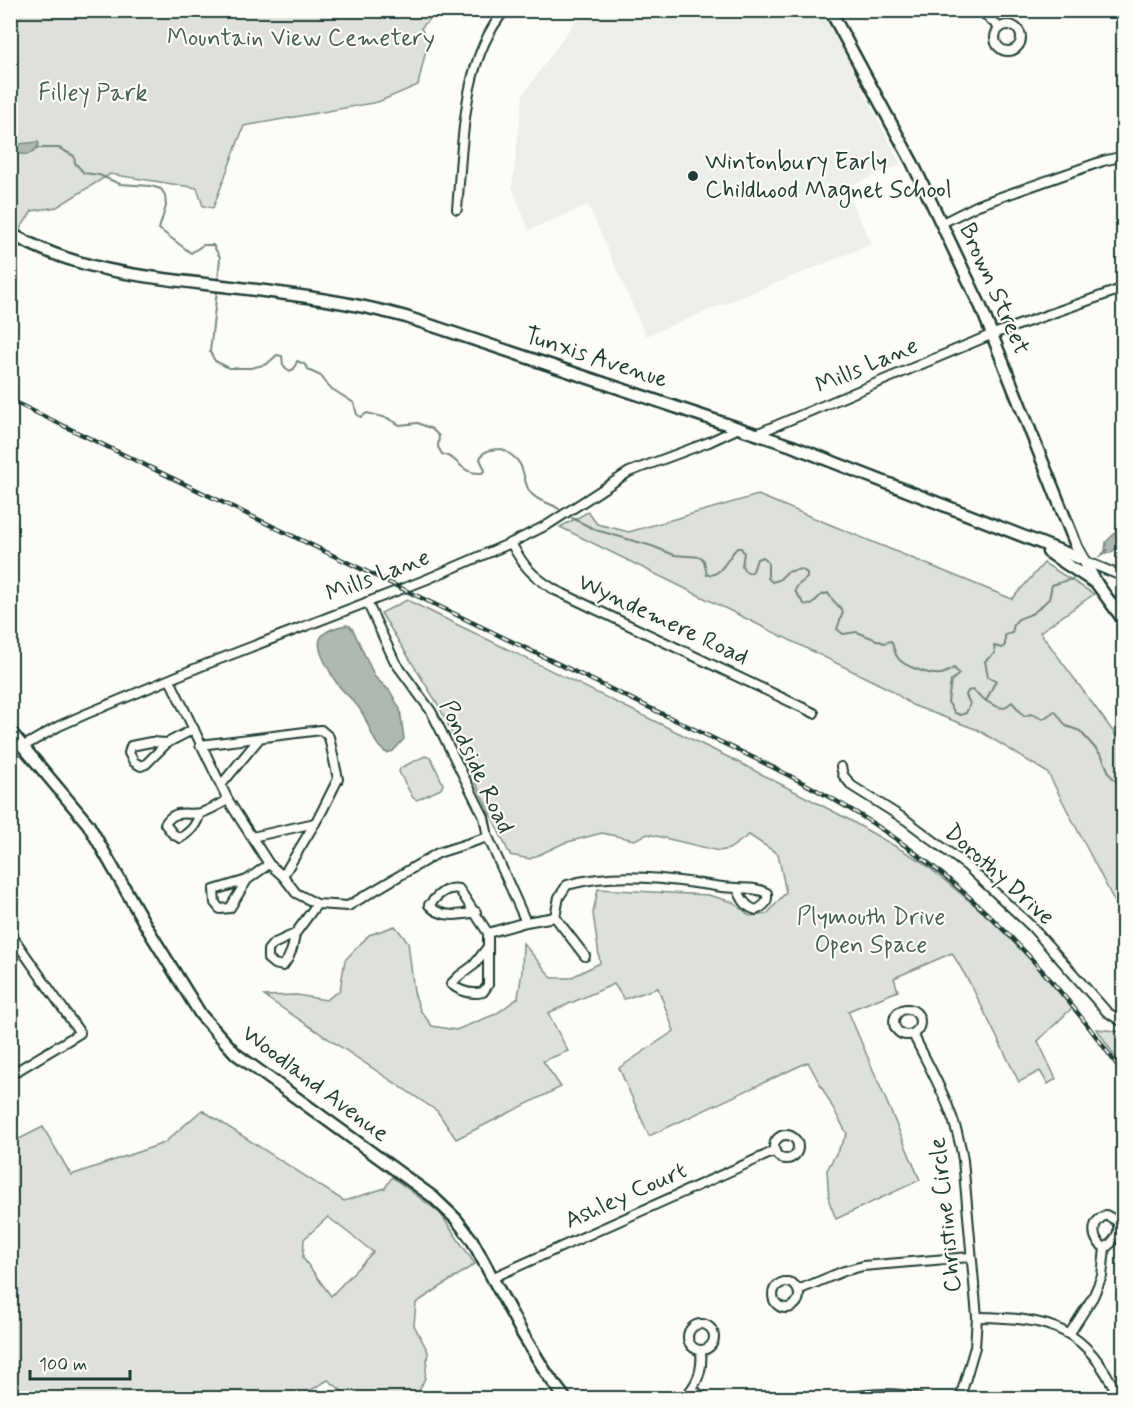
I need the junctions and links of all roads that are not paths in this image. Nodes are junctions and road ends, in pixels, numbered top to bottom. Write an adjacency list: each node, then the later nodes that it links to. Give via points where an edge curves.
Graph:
1 (505, 10): 6 (street, via 489,31 475,65)
2 (830, 10): 7 (street, Brown Street)
3 (980, 10): 4 (street)
4 (1000, 28)
5 (1124, 156): 7 (street, via 978,205)
6 (457, 209)
7 (942, 223): 10 (street, Brown Street)
8 (10, 233): 11 (street, Tunxis Avenue, via 57,257 141,276 365,306)
9 (1124, 288): 10 (street, Mills Lane)
10 (993, 334): 12 (street, Mills Lane); 15 (street, Brown Street)
11 (739, 428): 12 (street, Tunxis Avenue); 14 (street, Mills Lane, via 628,471 549,524)
12 (756, 434): 13 (street, Tunxis Avenue)
13 (1020, 534): 15 (street, Tunxis Avenue); 17 (street)
14 (511, 543): 18 (street, Mills Lane); 21 (street, Wyndemere Road, via 522,565 555,590)
15 (1084, 560): 16 (street); 17 (street)
16 (1124, 577)
17 (1097, 584): 19 (street)
18 (367, 602): 20 (street, Mills Lane); 34 (street, Pondside Road, via 395,662 431,711 484,817)
19 (1124, 621)
20 (170, 680): 22 (street); 27 (street, Mills Lane, via 76,719)
21 (814, 713)
22 (194, 729): 25 (street); 26 (street)
23 (10, 731): 27 (street, Woodland Avenue)
24 (259, 739): 26 (street); 29 (street); 32 (street, via 321,730 329,737 338,779)
25 (167, 743): 25 (street, via 141,766 129,753 131,746 137,744)
26 (201, 745): 29 (street)
27 (24, 746): 54 (street, Woodland Avenue, via 88,824 154,940 218,1036 236,1054 433,1197 472,1239)
28 (841, 767): 48 (street, Dorothy Drive, via 852,786 967,866 1025,920 1107,1012)
29 (220, 785): 30 (street)
30 (228, 800): 31 (street); 33 (street)
31 (201, 813): 31 (street, via 180,813 165,824 180,838 195,826)
32 (315, 824): 33 (street); 36 (street)
33 (252, 837): 35 (street)
34 (488, 837): 39 (street, via 438,853 348,906); 42 (street, Pondside Road)
35 (269, 864): 36 (street); 37 (street)
36 (283, 876): 39 (street, via 296,893)
37 (247, 880): 37 (street, via 214,890 220,909 230,908)
38 (737, 888): 41 (street, via 668,878 578,881 567,885 559,897)
39 (317, 904): 45 (street)
40 (476, 912): 40 (street, via 459,889 453,888 442,892 429,906 446,915); 44 (street)
41 (555, 917): 42 (street); 47 (street)
42 (526, 922): 44 (street)
43 (10, 933): 50 (street, via 80,1033)
44 (488, 933): 46 (street)
45 (295, 934)
46 (487, 948): 46 (street, via 488,985 483,992 475,994 451,984)
47 (585, 956)
48 (1124, 1023)
49 (913, 1034): 53 (street, Christine Circle, via 960,1135)
50 (10, 1075)
51 (775, 1152): 54 (street, Ashley Court)
52 (1105, 1248): 57 (street, via 1102,1276 1094,1297)
53 (970, 1257): 55 (street, via 863,1266); 56 (street, Christine Circle)
54 (494, 1277): 60 (street, Woodland Avenue, via 522,1333)
55 (798, 1290)
56 (977, 1317): 57 (street, via 1016,1318); 65 (street, Christine Circle, via 975,1347)
57 (1070, 1333): 66 (street, via 1100,1364)
58 (701, 1351): 59 (street, via 702,1362)
59 (693, 1390): 61 (street); 62 (street)
60 (565, 1398)
61 (682, 1398)
62 (705, 1398)
63 (847, 1398): 64 (street, via 872,1394)
64 (919, 1398)
65 (960, 1398)
66 (1119, 1398)

